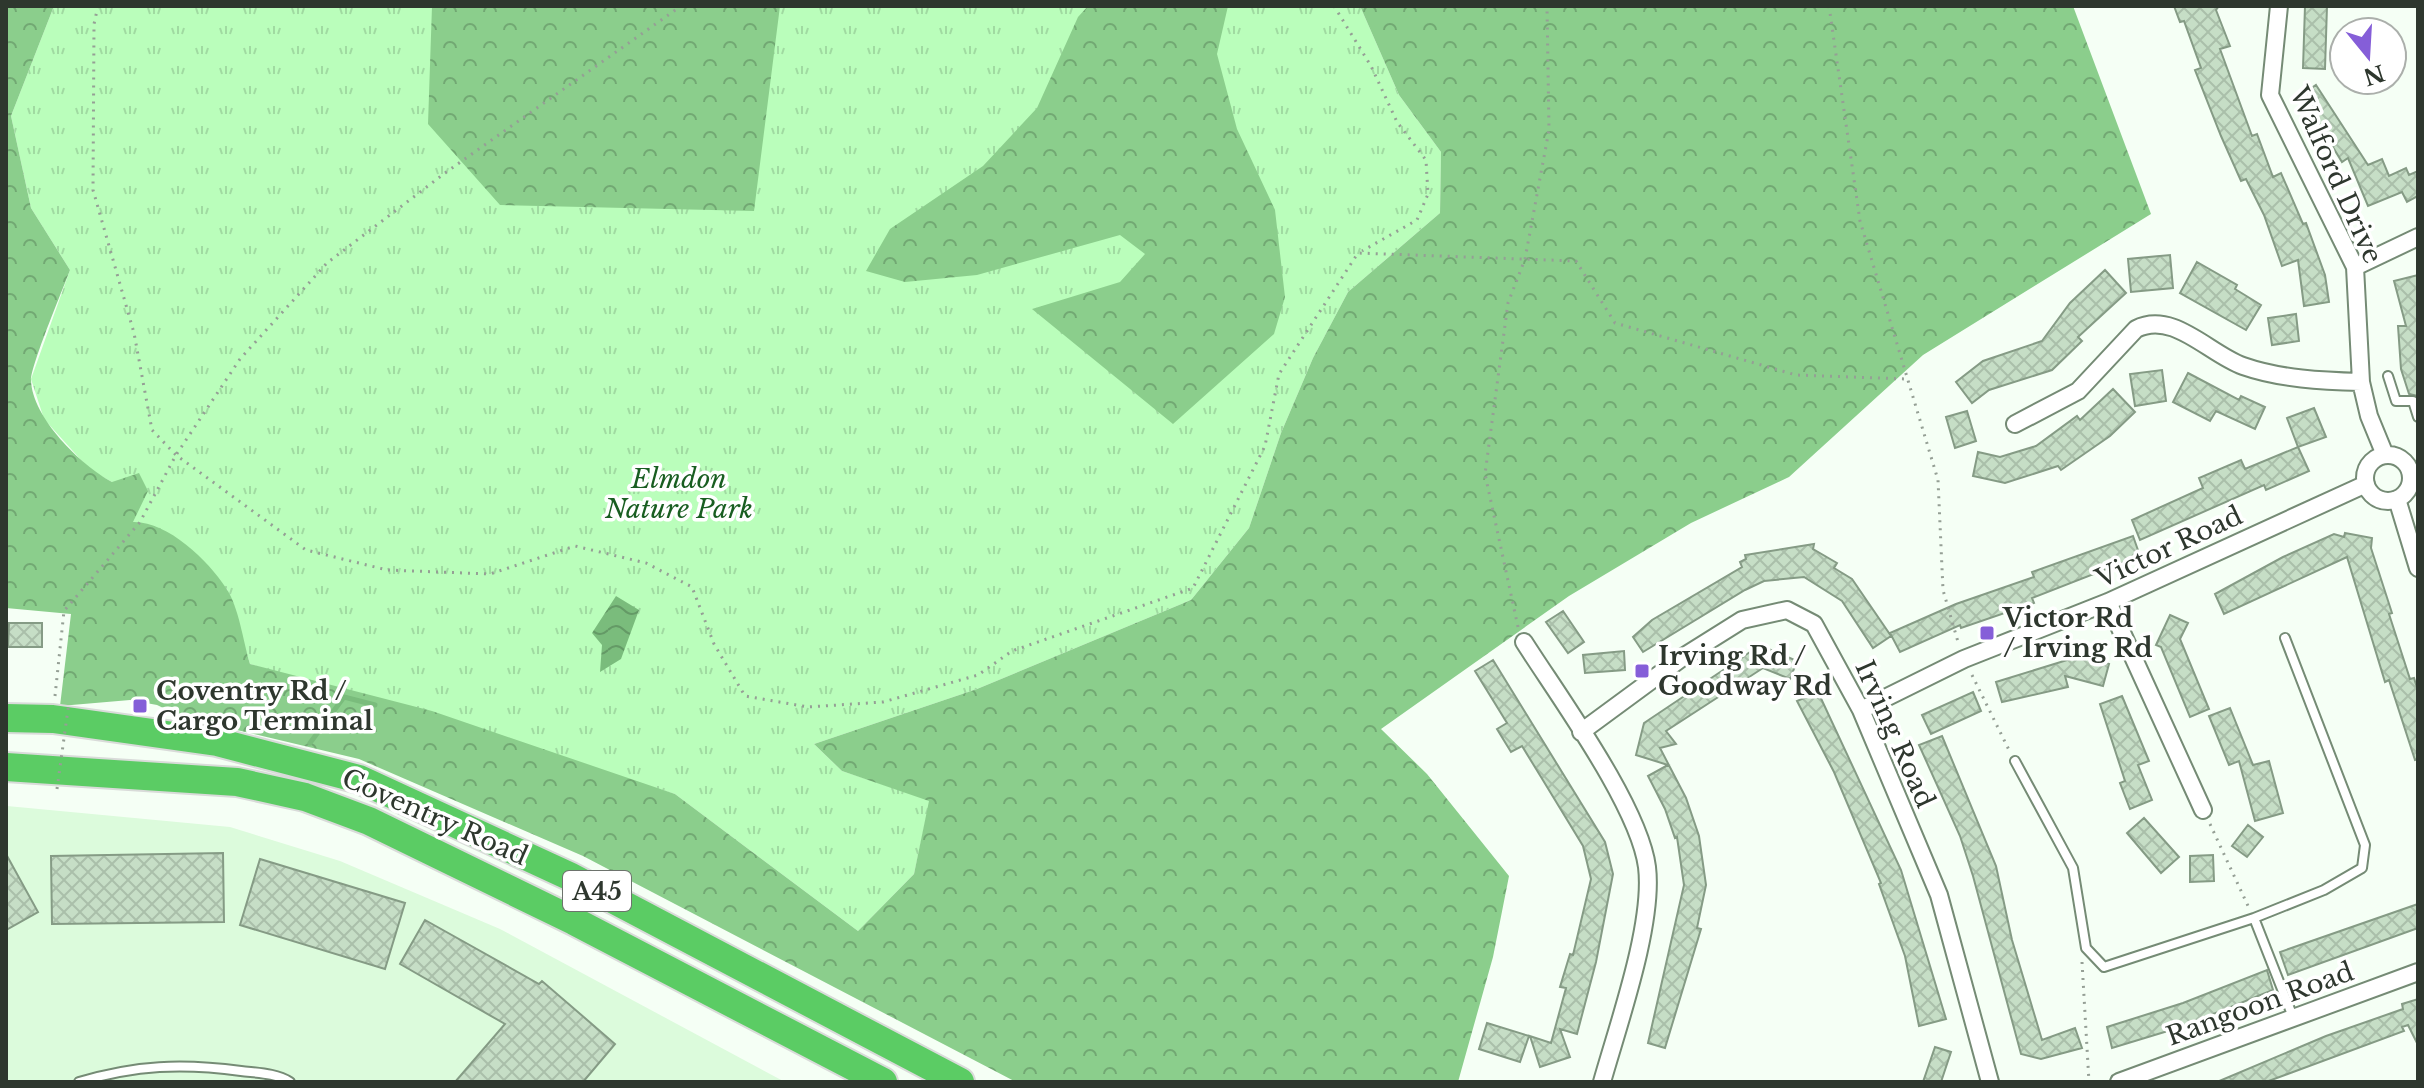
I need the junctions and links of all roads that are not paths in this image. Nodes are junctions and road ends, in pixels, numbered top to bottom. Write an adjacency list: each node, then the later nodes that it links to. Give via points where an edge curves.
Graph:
1 (2279, 6): 3 (street, Walford Drive, via 2270,95)
2 (2418, 237): 3 (street)
3 (2355, 267): 5 (street, Walford Drive)
4 (2388, 376): 6 (lane, via 2396,401 2413,401)
5 (2361, 382): 7 (street, via 2245,367 2170,325 2146,324 2078,391); 8 (street, Walford Drive)
6 (2418, 417)
7 (2015, 424)
8 (2385, 455): 9 (street); 10 (street, via 2371,462)
9 (2414, 468): 11 (street, via 2411,483)
10 (2366, 484): 11 (street, via 2378,499); 13 (street, Victor Road)
11 (2397, 499): 12 (street)
12 (2418, 568)
13 (2108, 602): 16 (street, Victor Road, via 1964,659); 21 (street)
14 (2285, 638): 22 (lane, via 2365,845 2362,868)
15 (1524, 642): 18 (street)
16 (1861, 710): 18 (street, Irving Road, via 1814,624 1787,610 1774,611 1742,620 1695,649); 30 (street, Irving Road, via 1939,895)
17 (6, 718): 28 (highway, Coventry Road / A45, via 61,710 217,742 359,779 569,876)
18 (1581, 732): 29 (street, via 1623,803 1647,866 1640,936)
19 (2015, 761): 22 (lane, via 2073,868 2086,948 2104,967)
20 (10, 763): 27 (highway, Coventry Road / A45, via 130,758 305,797 369,821 574,921)
21 (2203, 810)
22 (2254, 918): 24 (lane)
23 (2418, 972): 24 (street, Rangoon Road)
24 (2293, 1017): 31 (street, Rangoon Road)
25 (79, 1082): 26 (lane, via 139,1067 191,1064)
26 (290, 1082)
27 (883, 1082)
28 (960, 1082)
29 (1602, 1082)
30 (1990, 1082)
31 (2119, 1082)

